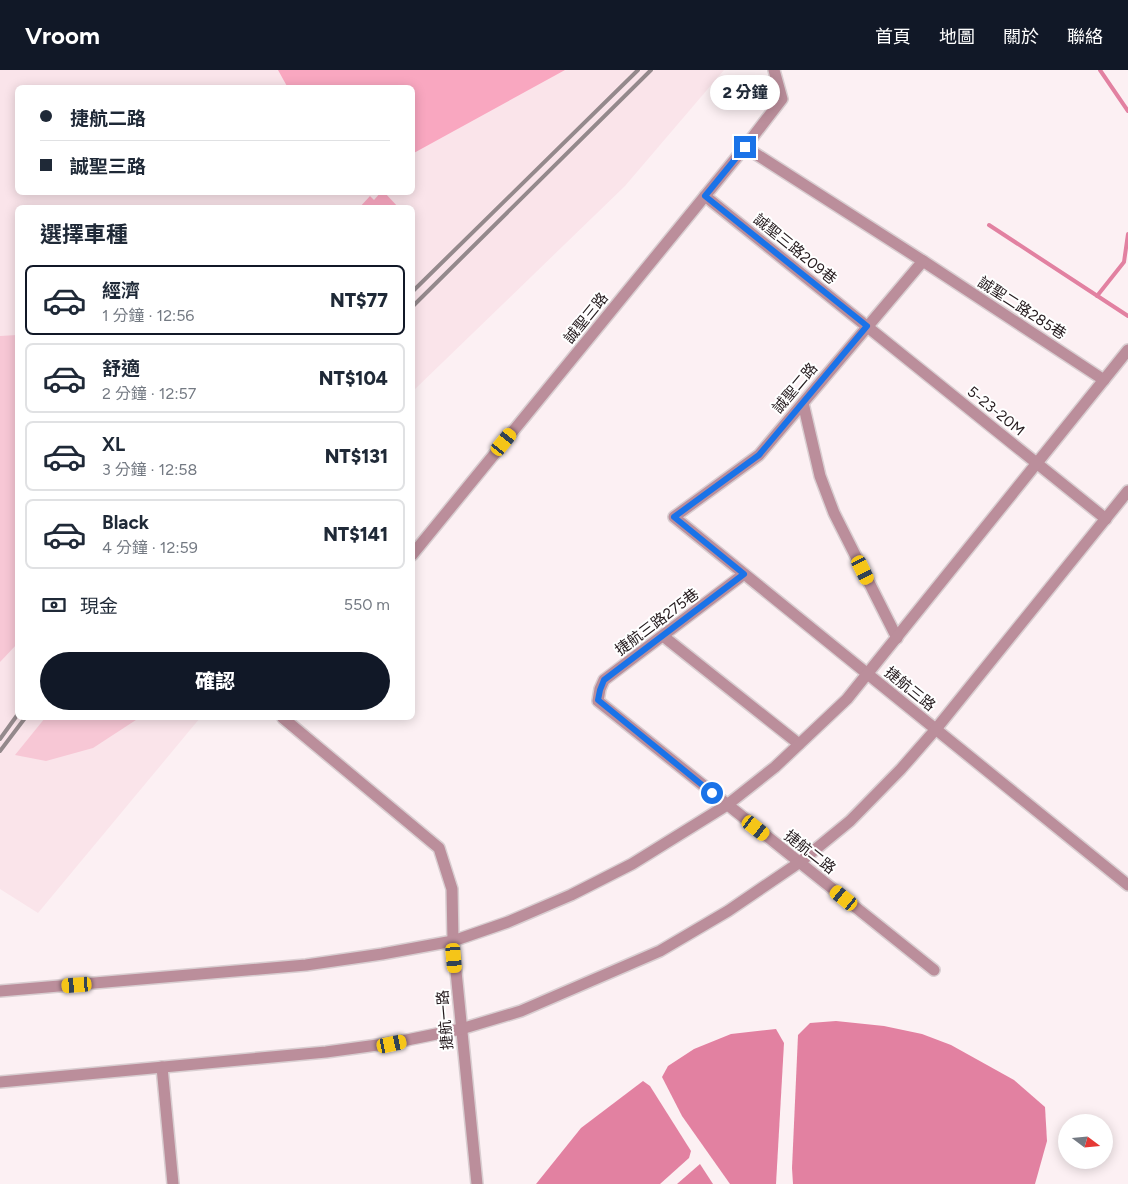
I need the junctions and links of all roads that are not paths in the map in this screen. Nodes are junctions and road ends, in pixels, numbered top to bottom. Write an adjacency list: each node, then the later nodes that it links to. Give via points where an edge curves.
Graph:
1 (774, 70): 2 (street, 誠聖三路, via 782,99)
2 (745, 147): 3 (street, 誠聖三路); 4 (street, 誠聖二路285巷)
3 (705, 196): 5 (street, 誠聖三路209巷); 13 (street, 誠聖三路)
4 (923, 261): 5 (street, 誠聖二路); 7 (street, 誠聖二路285巷)
5 (867, 326): 8 (street, 誠聖二路); 9 (street, 5-23-20M)
6 (1128, 350): 7 (street)
7 (1104, 380): 9 (street)
8 (803, 403): 11 (street, 誠聖二路, via 759,455); 16 (street, via 820,476 834,514)
9 (1038, 464): 12 (street, 5-23-20M); 16 (street)
10 (1128, 491): 12 (street)
11 (674, 517): 14 (street, 捷航三路)
12 (1106, 519): 20 (street)
13 (415, 551)
14 (744, 574): 15 (street, 捷航三路275巷); 17 (street, 捷航三路)
15 (663, 636): 18 (street, 捷航三路275巷, via 604,680); 21 (street)
16 (897, 638): 17 (street)
17 (867, 674): 20 (street, 捷航三路); 21 (street, via 847,699)
18 (598, 700): 22 (street, 捷航二路)
19 (285, 720): 25 (street, 捷航一路, via 439,848 452,889)
20 (936, 729): 23 (street, via 850,821); 24 (street, 捷航三路)
21 (799, 744): 22 (street)
22 (727, 805): 23 (street, 捷航二路); 25 (street, via 632,864 571,895)
23 (800, 862): 26 (street, 捷航二路); 28 (street, via 728,911 660,951 521,1011)
24 (1128, 885)
25 (453, 941): 27 (street, via 306,965); 28 (street, 捷航一路)
26 (934, 970)
27 (0, 991)
28 (460, 1029): 29 (street, via 392,1044); 32 (street, 捷航一路)
29 (162, 1067): 30 (street); 31 (street)
30 (0, 1082)
31 (173, 1184)
32 (477, 1184)

